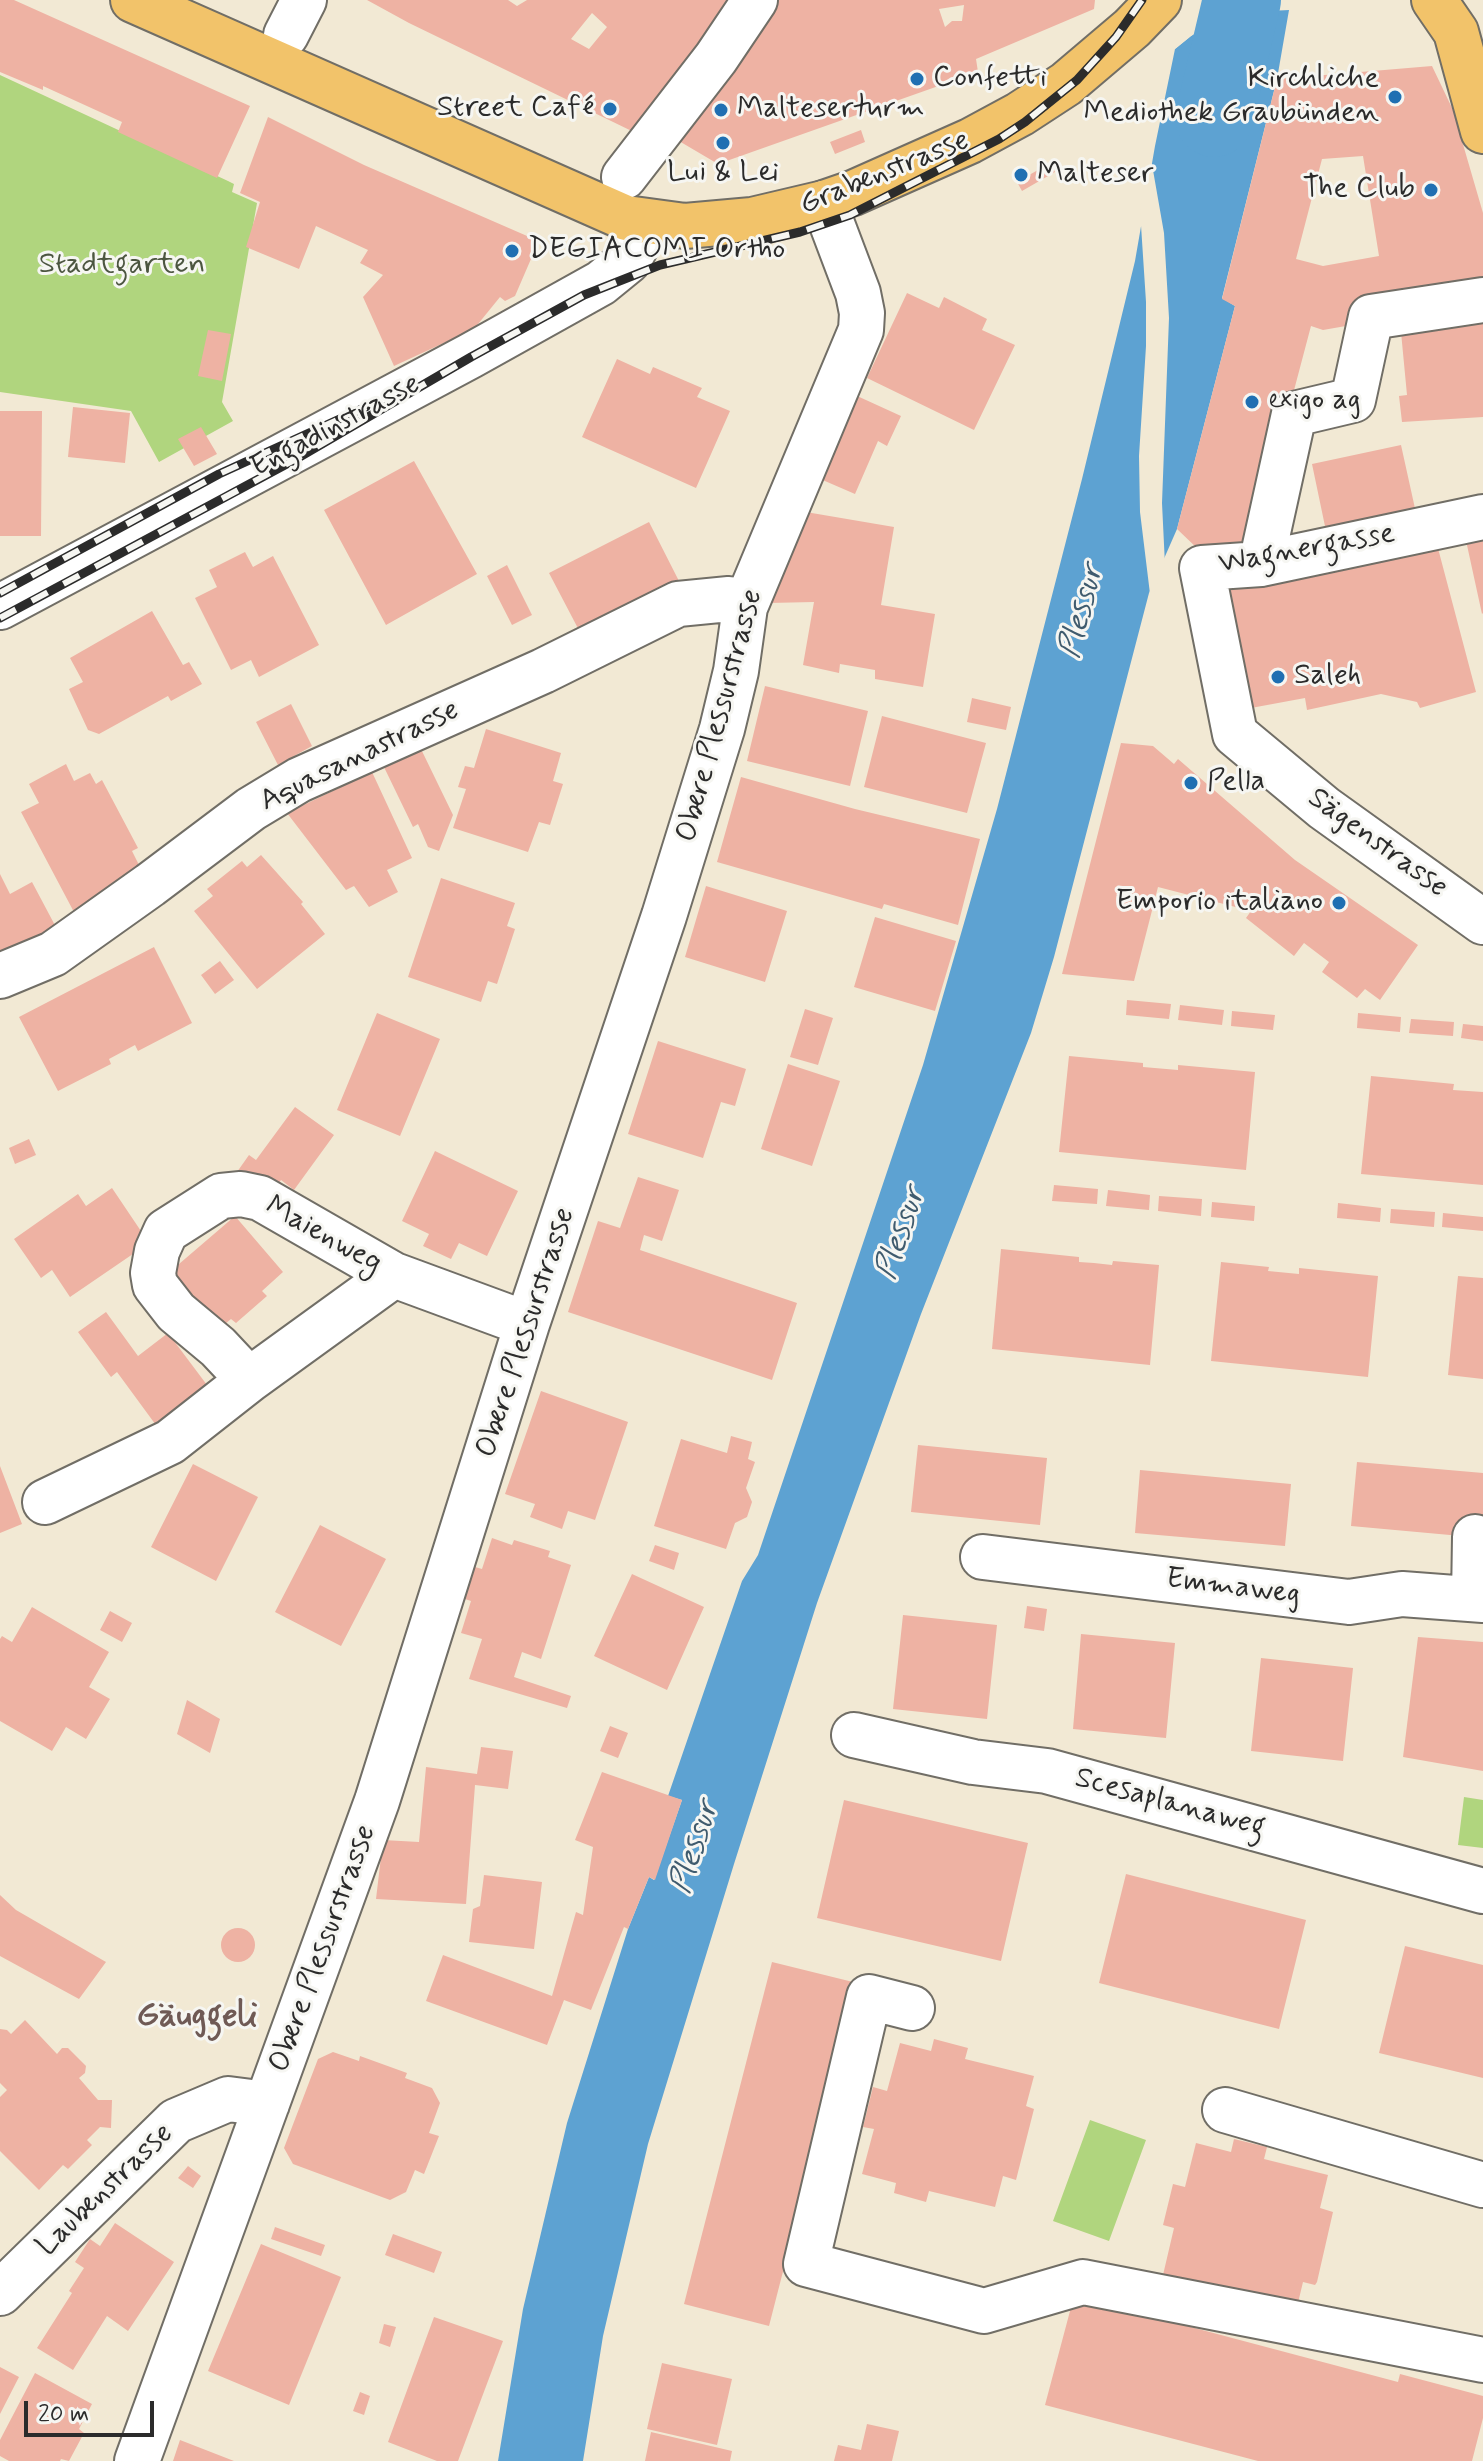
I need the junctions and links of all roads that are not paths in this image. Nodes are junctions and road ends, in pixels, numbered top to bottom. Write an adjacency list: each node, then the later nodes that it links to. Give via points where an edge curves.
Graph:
1 (755, 0): 6 (street)
2 (1159, 0): 7 (main road, Grabenstrasse, via 1095,61 1020,114)
3 (1436, 0): 5 (main road, via 1456,32)
4 (153, 4): 8 (main road, Grabenstrasse, via 626,218)
5 (1483, 131)
6 (624, 177)
7 (824, 203): 8 (main road, Grabenstrasse, via 716,225); 13 (street, Obere Plessurstrasse, via 858,293 861,330)
8 (649, 223): 12 (street, Engadinstrasse, via 628,261 601,283)
9 (1483, 300): 11 (street, via 1371,317 1353,400 1294,414)
10 (1483, 517): 11 (street, Wagnergasse)
11 (1261, 564): 14 (street, Wagnergasse, via 1202,568)
12 (0, 607)
13 (745, 607): 16 (street, Aquasanastrasse, via 729,599 678,604 299,780 251,809 53,954); 18 (street, Obere Plessurstrasse, via 722,729)
14 (1235, 734): 15 (street, Sägenstrasse, via 1324,808)
15 (1483, 922)
16 (0, 976)
17 (394, 1275): 18 (street, Maienweg); 19 (street, Maienweg); 19 (street, Maienweg, via 260,1198 241,1194 221,1196 166,1231 157,1251 155,1285 176,1312)
18 (527, 1324): 27 (street, Obere Plessurstrasse, via 377,1801)
19 (249, 1380): 20 (street, Maienweg, via 170,1442)
20 (45, 1502)
21 (1475, 1537): 23 (street)
22 (983, 1557): 23 (street, Emmaweg, via 1349,1602 1402,1594)
23 (1478, 1600)
24 (854, 1735): 25 (street, Scesaplanaweg, via 973,1762 1047,1771)
25 (1483, 1891)
26 (912, 2008): 31 (street, via 869,1997 806,2264 984,2311 1083,2282)
27 (267, 2104): 30 (street, Laubenstrasse, via 228,2099 176,2121); 32 (street, Obere Plessurstrasse)
28 (1225, 2110): 29 (street)
29 (1483, 2185)
30 (0, 2293)
31 (1464, 2346)
32 (137, 2461)

